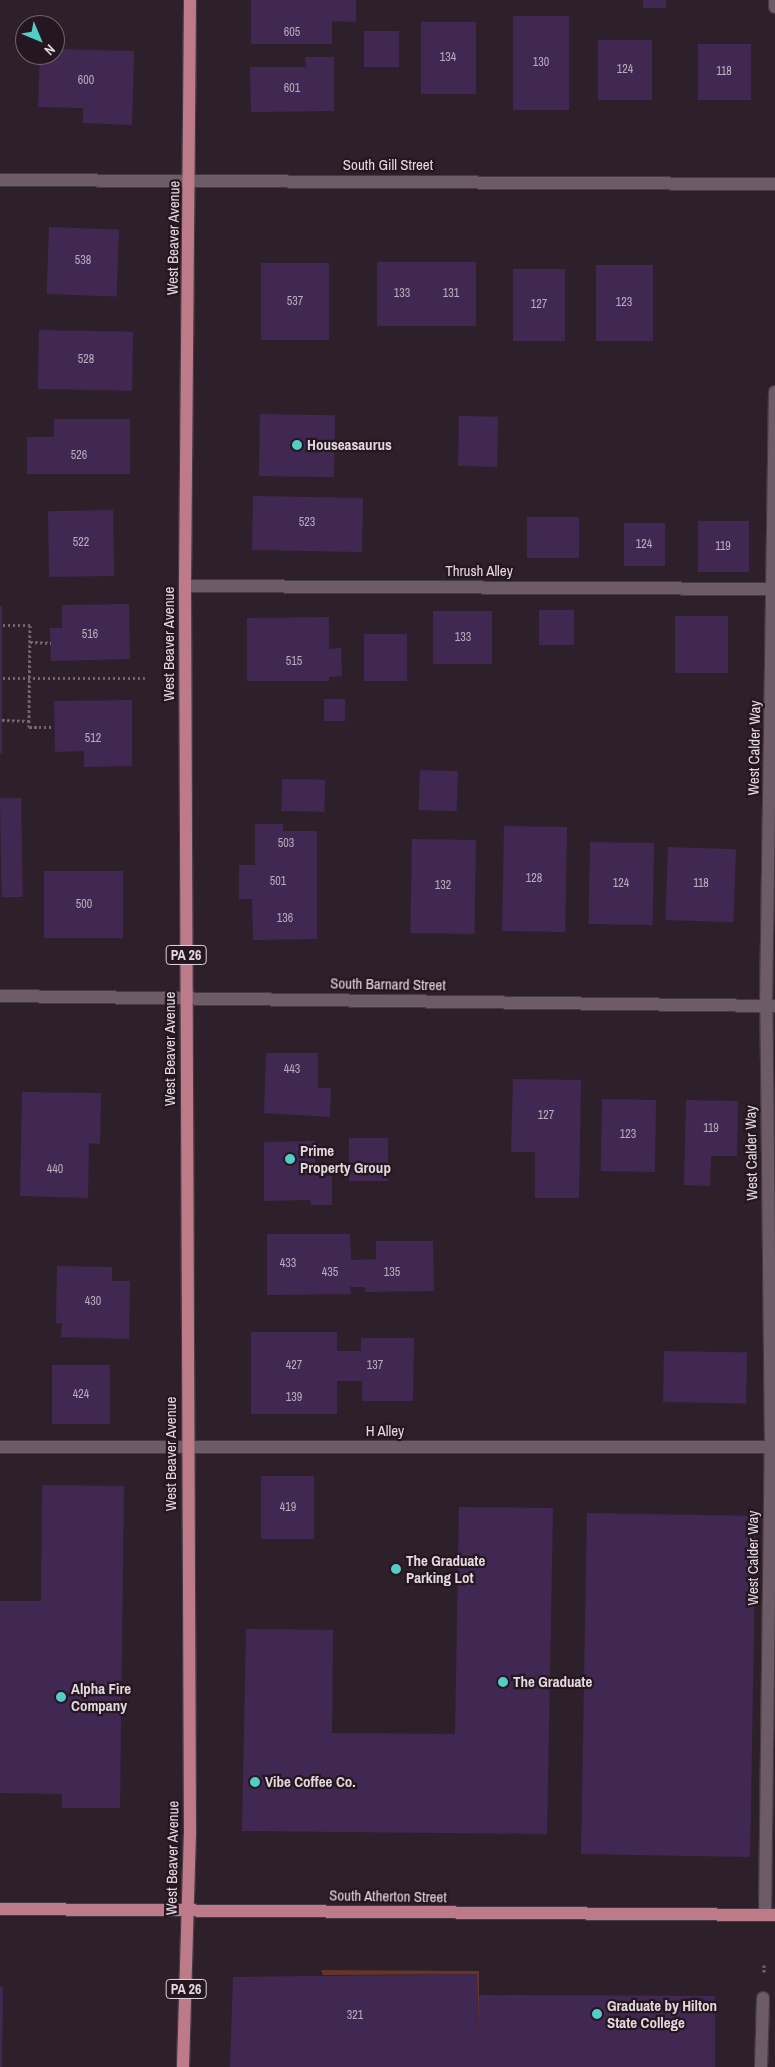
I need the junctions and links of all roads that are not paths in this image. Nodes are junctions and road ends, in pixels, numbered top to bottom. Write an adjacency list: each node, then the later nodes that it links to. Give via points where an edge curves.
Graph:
1 (190, 0): 5 (main road, West Beaver Avenue / PA 26)
2 (775, 0): 3 (street)
3 (775, 7)
4 (0, 180): 5 (street, South Gill Street)
5 (190, 180): 6 (street, South Gill Street); 8 (main road, West Beaver Avenue / PA 26)
6 (775, 184)
7 (775, 392): 9 (street, West Calder Way)
8 (185, 586): 9 (street, Thrush Alley); 13 (main road, West Beaver Avenue / PA 26)
9 (773, 589): 10 (street, West Calder Way)
10 (772, 800): 11 (street, West Calder Way)
11 (772, 873): 14 (street, West Calder Way)
12 (0, 996): 13 (street, South Barnard Street)
13 (186, 998): 14 (street, South Barnard Street); 16 (main road, West Beaver Avenue / PA 26)
14 (770, 1006): 17 (street, West Calder Way)
15 (0, 1447): 16 (street, H Alley)
16 (186, 1447): 17 (street, H Alley); 19 (main road, West Beaver Avenue / PA 26)
17 (771, 1447): 20 (street, West Calder Way)
18 (0, 1909): 19 (main road, South Atherton Street)
19 (188, 1910): 20 (main road, South Atherton Street); 22 (main road, West Beaver Avenue / PA 26)
20 (770, 1914)
21 (763, 1998): 23 (street)
22 (183, 2067)
23 (761, 2067)

